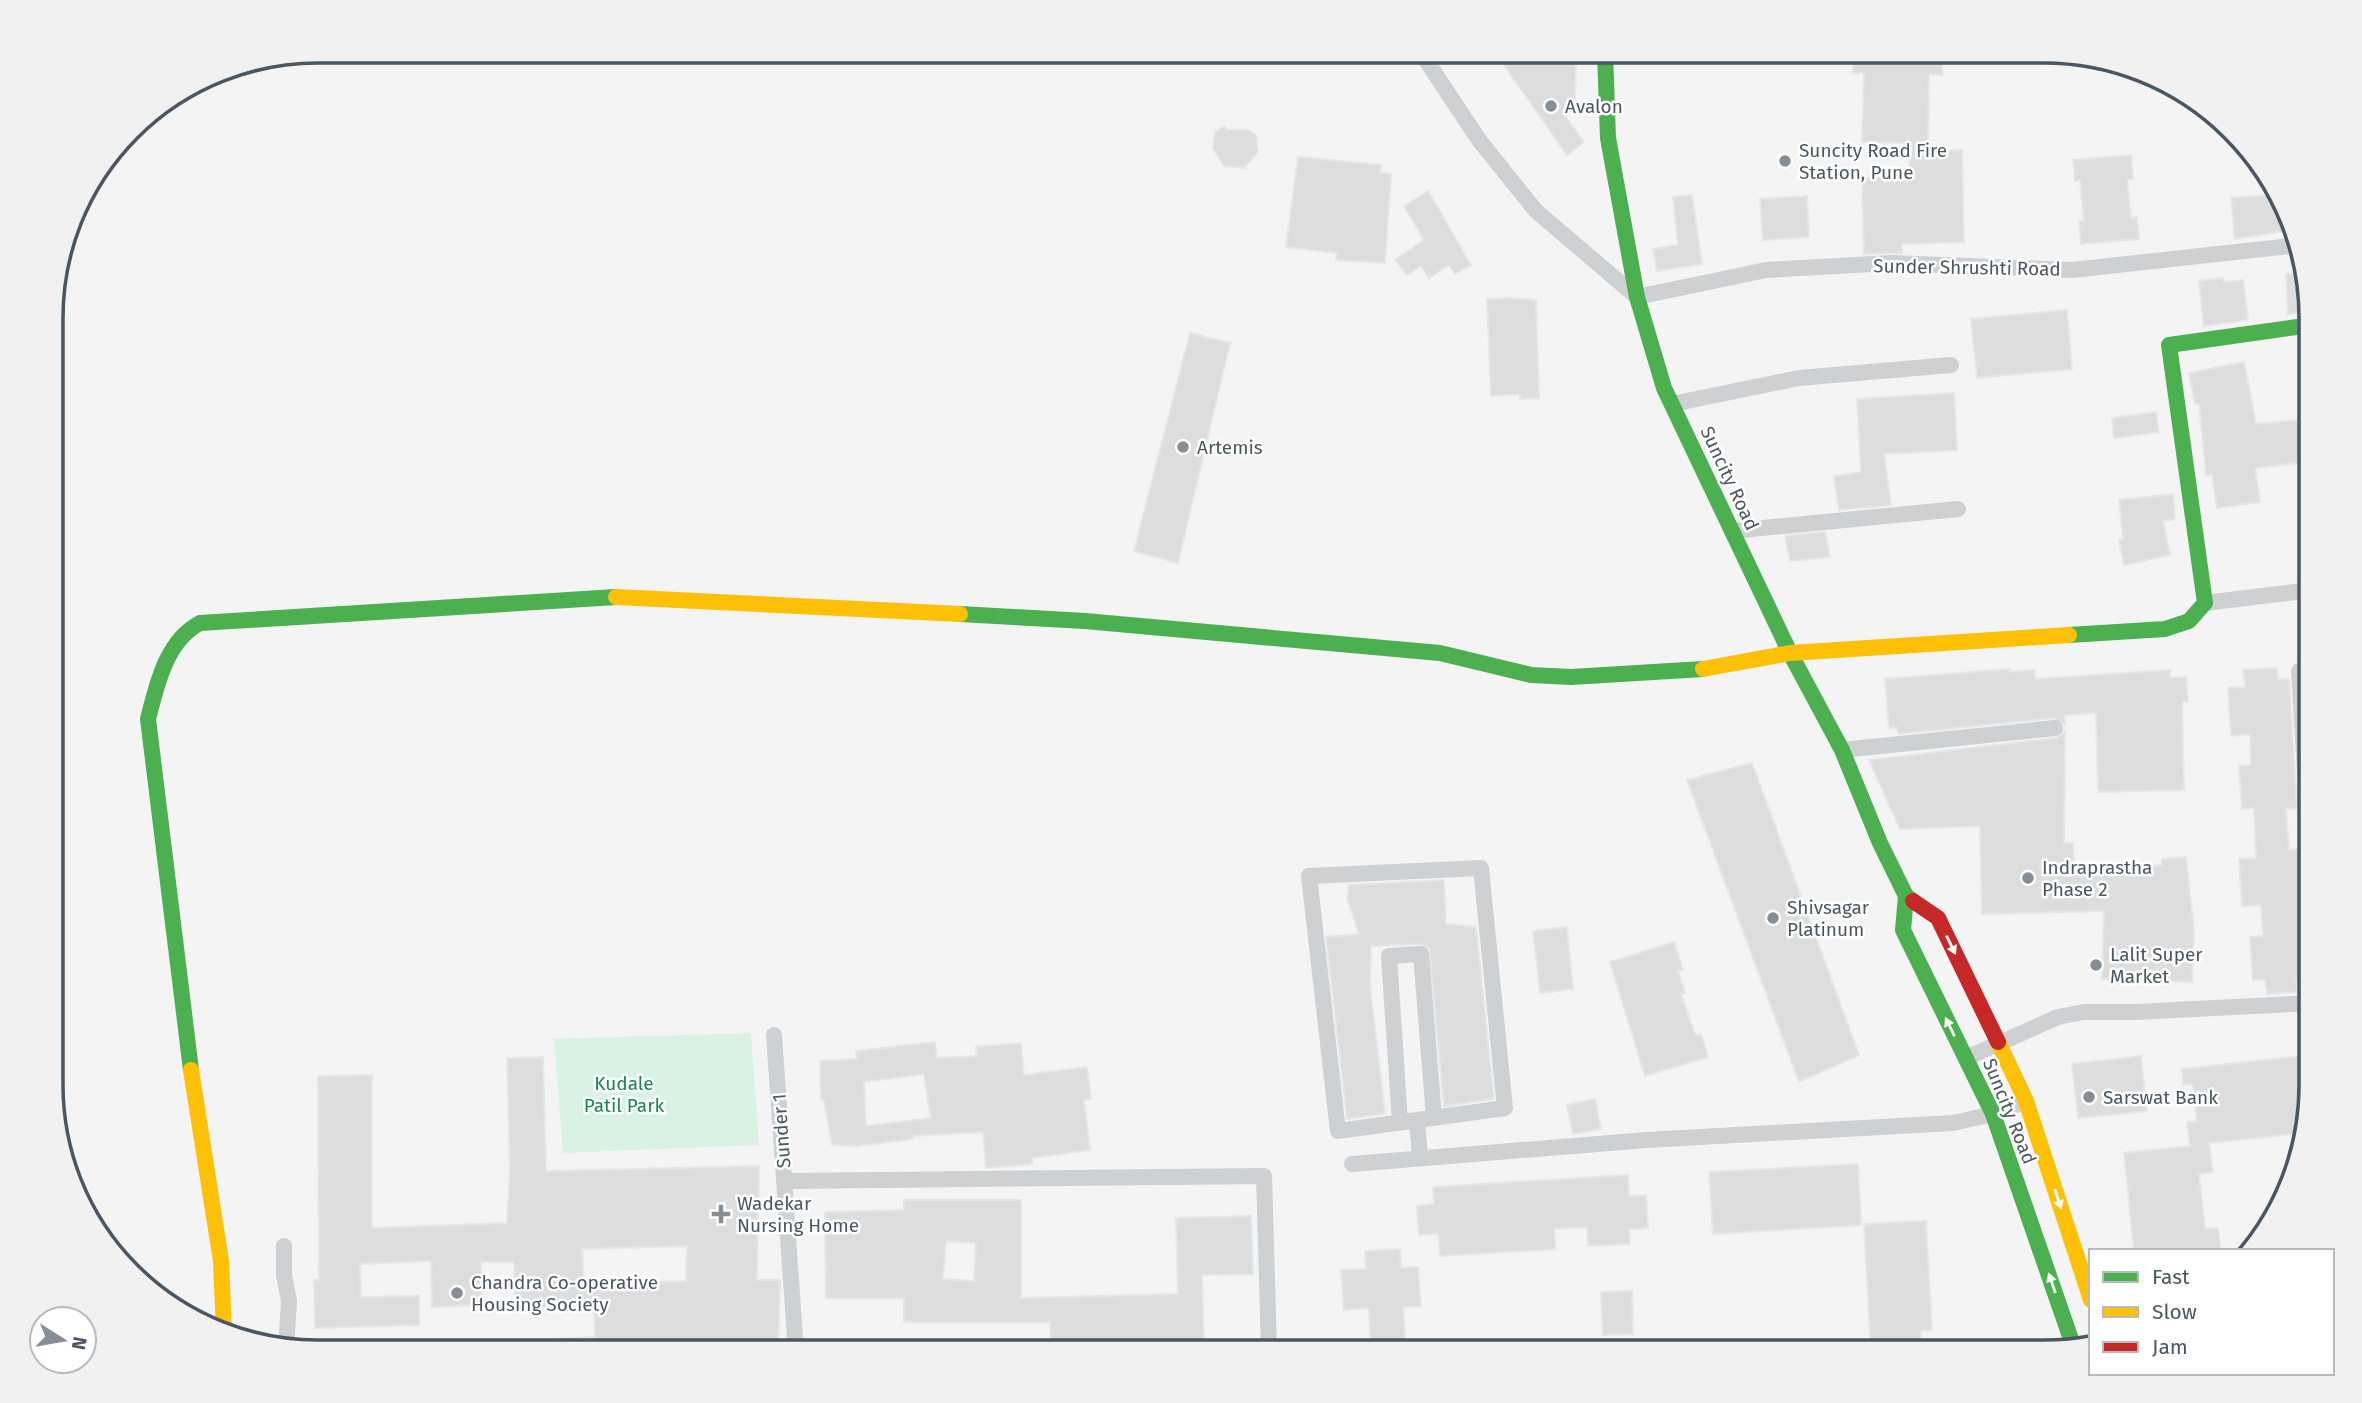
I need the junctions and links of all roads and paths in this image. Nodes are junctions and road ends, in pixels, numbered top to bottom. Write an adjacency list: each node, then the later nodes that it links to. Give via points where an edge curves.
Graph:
1 (1428, 63): 4 (street, via 1479,140 1536,211)
2 (1605, 63): 4 (street, Suncity Road, via 1608,138)
3 (2288, 246): 4 (street, Sunder Shrushti Road, via 2072,270 1891,262 1766,270)
4 (1637, 297): 7 (street, Suncity Road)
5 (2299, 327): 11 (street, via 2169,345)
6 (1951, 365): 7 (street, via 1799,378)
7 (1672, 404): 9 (street, Suncity Road)
8 (1958, 509): 9 (street)
9 (1732, 531): 12 (street, Suncity Road)
10 (2299, 591): 11 (street)
11 (2205, 603): 12 (street, via 2189,621 2165,629)
12 (1790, 653): 14 (street, Suncity Road); 30 (street, via 1718,668 1571,677 1517,672 1440,653 1085,621 635,596 200,623 187,630 161,670 148,719 180,998 221,1261)
13 (2055, 728): 14 (street)
14 (1842, 750): 15 (street, Suncity Road)
15 (1906, 896): 18 (street, Suncity Road, one-way to 18, via 1938,918); 19 (street, Suncity Road, one-way to 15, via 1903,930)
16 (2299, 1004): 18 (street, via 2084,1012 2058,1017)
17 (774, 1035): 27 (street, Sunder 1)
18 (1998, 1044): 19 (street); 20 (street, Suncity Road)
19 (1966, 1058): 21 (street, Suncity Road)
20 (2026, 1101): 21 (street); 29 (street, Suncity Road, one-way to 29)
21 (1993, 1114): 25 (street, via 1953,1123); 32 (street, Suncity Road, one-way to 21)
22 (1434, 1118): 23 (street); 24 (street, via 1421,954 1389,956); 24 (street, via 1505,1108 1481,868 1309,876 1338,1131)
23 (1417, 1121): 24 (street); 25 (street)
24 (1400, 1123)
25 (1420, 1157): 26 (street)
26 (1352, 1164)
27 (785, 1181): 33 (street, Sunder 1); 34 (street, via 1264,1176)
28 (284, 1246): 31 (street)
29 (2089, 1294)
30 (224, 1322)
31 (287, 1338)
32 (2071, 1338)
33 (794, 1340)
34 (1269, 1340)

